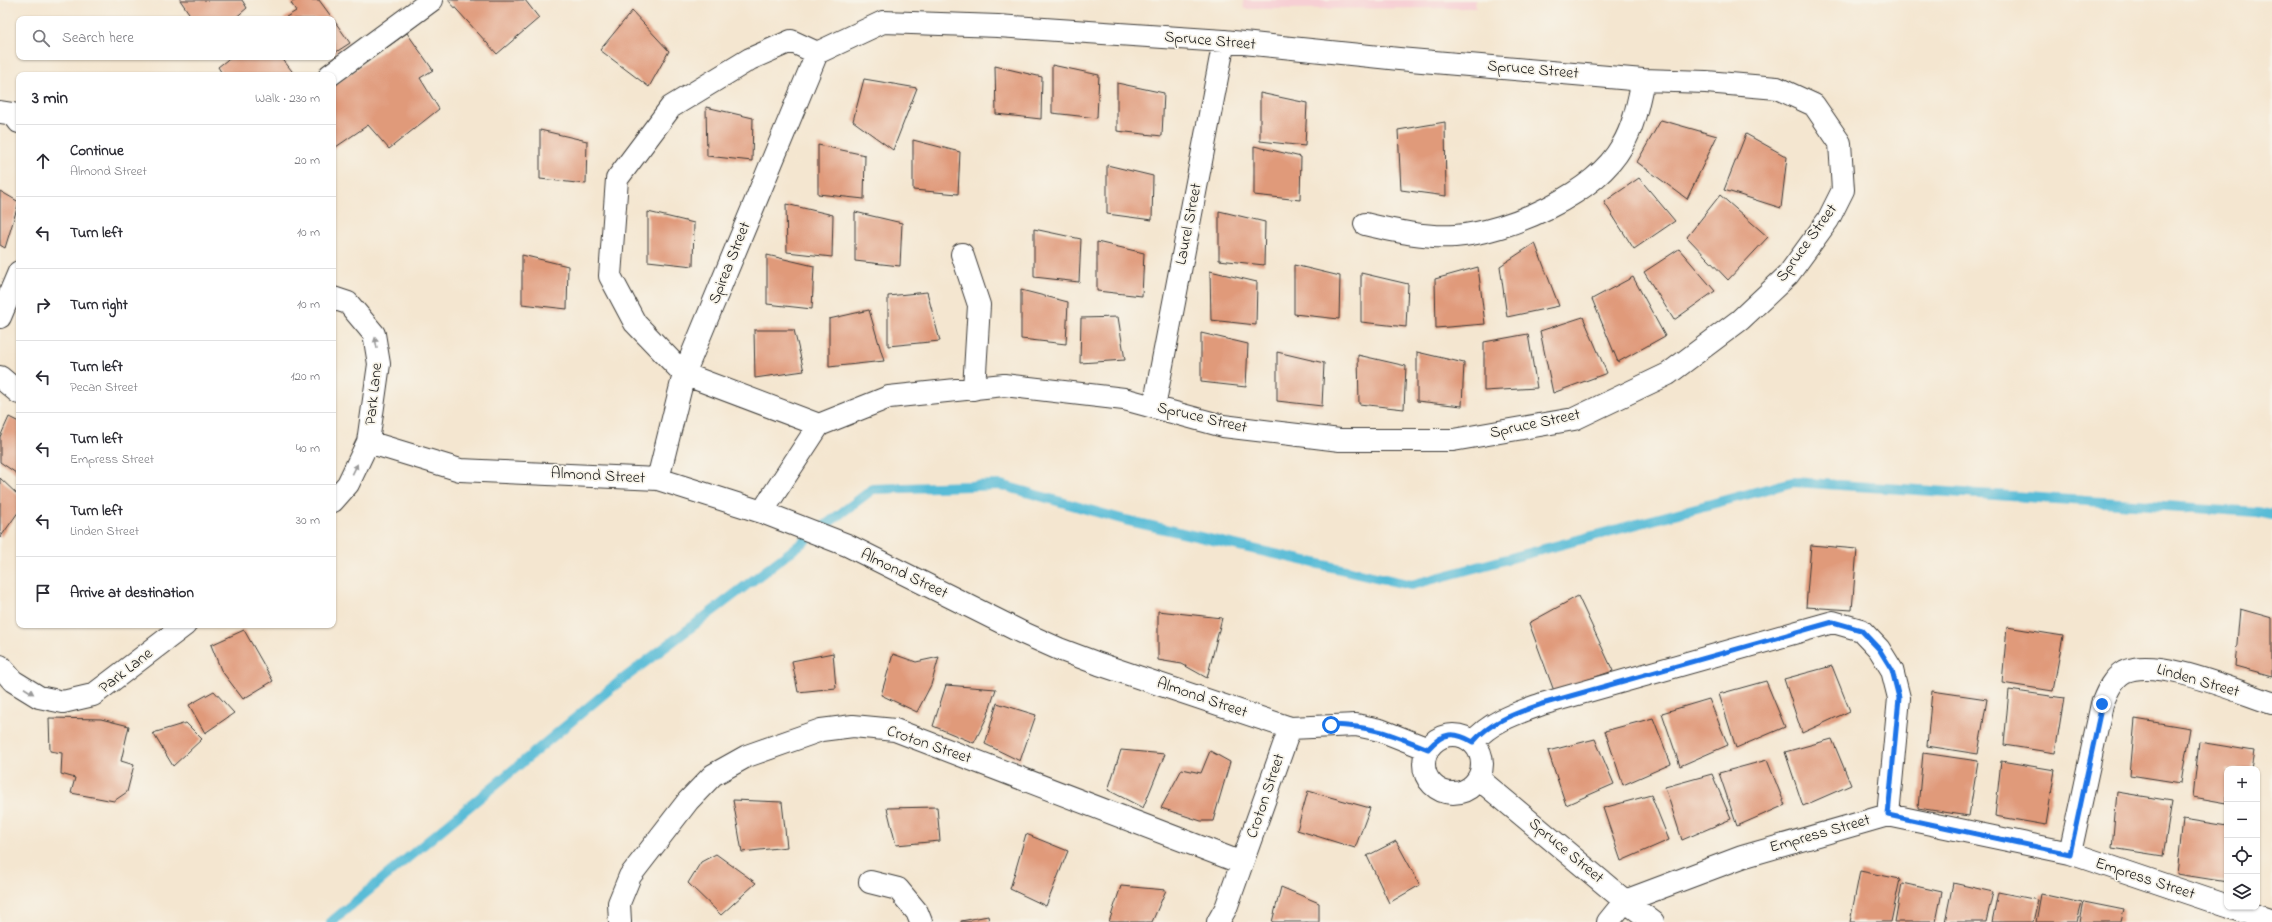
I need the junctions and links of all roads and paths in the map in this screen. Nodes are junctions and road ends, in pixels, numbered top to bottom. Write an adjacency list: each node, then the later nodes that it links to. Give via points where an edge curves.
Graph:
1 (432, 0): 4 (street)
2 (1224, 41): 3 (street, Spruce Street, via 998,26 883,22); 5 (street, Spruce Street); 17 (street, Laurel Street)
3 (817, 53): 13 (street, Spirea Street); 13 (street, via 791,41 750,59 671,107 617,179 610,276 635,323)
4 (334, 72)
5 (1643, 80): 8 (street, via 1636,114 1622,147 1598,176 1561,202 1510,225 1456,236 1407,234); 17 (street, Spruce Street, via 1777,88 1814,105 1840,143 1843,190 1828,220 1788,274 1740,320 1668,374 1574,419 1453,440 1340,440 1223,426)
6 (0, 112): 7 (street, via 13,114)
7 (16, 118)
8 (1365, 224)
9 (962, 254): 15 (street, via 980,305)
10 (16, 279): 12 (street)
11 (336, 299): 19 (street, Park Lane, one-way to 11, via 379,364 374,334 348,303)
12 (0, 317)
13 (684, 374): 18 (street); 20 (street, Spirea Street)
14 (0, 378): 16 (street)
15 (974, 389): 17 (street, Spruce Street, via 1004,386 1124,399); 18 (street, Spruce Street, via 889,397)
16 (16, 391)
17 (1154, 407)
18 (819, 426): 22 (street)
19 (368, 442): 20 (street, Almond Street, via 460,470); 21 (street, Park Lane, one-way to 19, via 348,484)
20 (658, 479): 22 (street, Almond Street)
21 (336, 498)
22 (762, 512): 26 (street, Almond Street, via 847,545 1059,649)
23 (181, 628): 24 (street, Park Lane, one-way to 23, via 13,681 38,697 63,702 94,695)
24 (0, 666)
25 (2272, 703): 31 (street, Linden Street, via 2173,671 2149,667 2124,672 2110,685 2102,704)
26 (1290, 728): 28 (street, Almond Street, via 1356,726 1380,730); 32 (street, Croton Street)
27 (1473, 742): 28 (street, via 1462,736 1449,734 1436,739); 29 (street, via 1481,753 1483,766); 30 (street, via 1484,729 1542,704 1833,622 1861,630 1879,649 1892,670 1899,698)
28 (1428, 749): 29 (street, via 1424,762 1425,774 1433,786 1444,792 1457,793 1470,789)
29 (1479, 779): 34 (street, Spruce Street)
30 (1888, 815): 31 (street, Empress Street); 34 (street, Empress Street, via 1742,856)
31 (2070, 854): 35 (street, Empress Street)
32 (1242, 863): 38 (street, Croton Street, via 895,730 853,726 821,730 747,756 713,775 688,801 630,876 619,903); 40 (street, Croton Street, via 1226,908)
33 (870, 882): 39 (street, via 898,889 917,912)
34 (1625, 901): 41 (street); 42 (street, Spruce Street)
35 (2224, 905)
36 (2239, 910): 37 (street)
37 (2272, 921)
38 (620, 922)
39 (921, 922)
40 (1218, 922)
41 (1608, 922)
42 (1654, 922)

